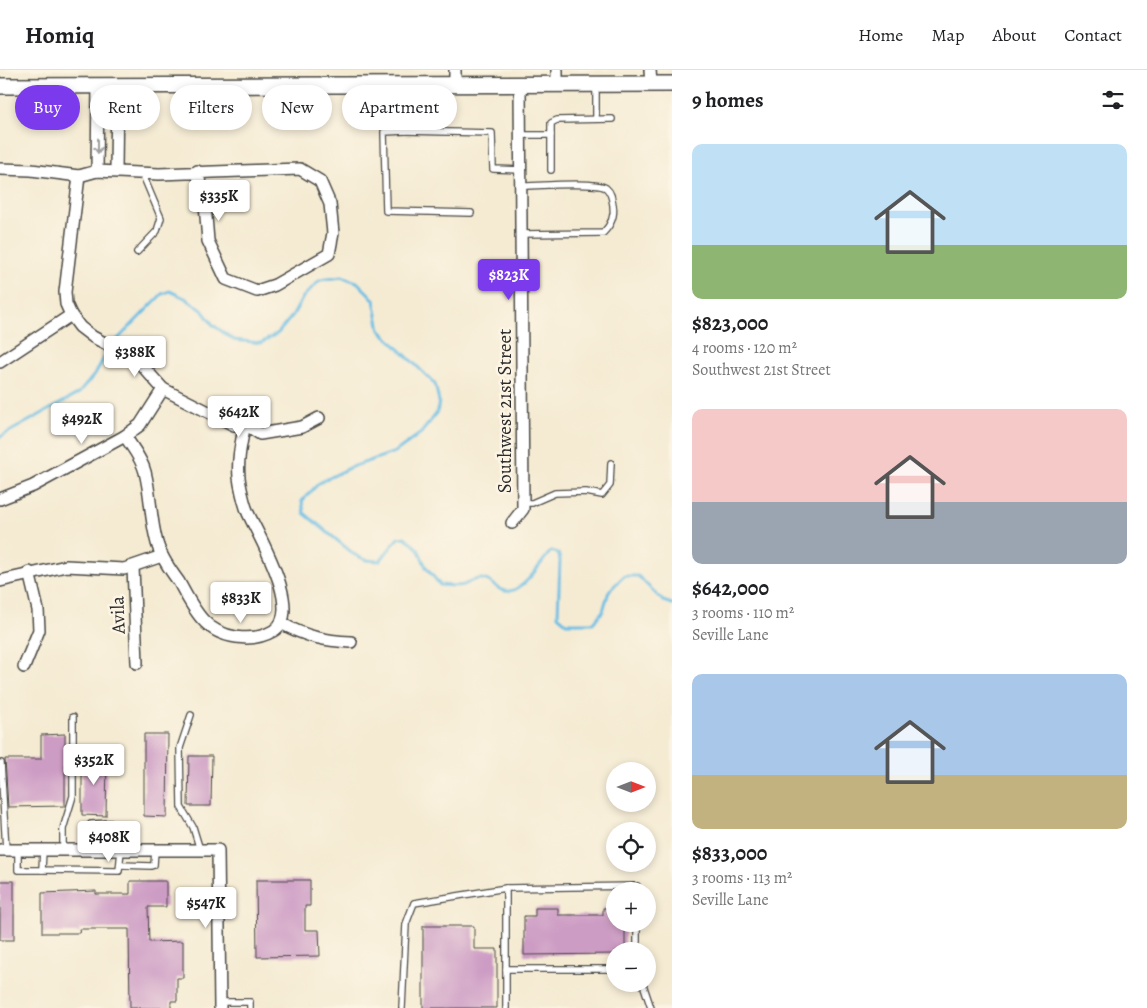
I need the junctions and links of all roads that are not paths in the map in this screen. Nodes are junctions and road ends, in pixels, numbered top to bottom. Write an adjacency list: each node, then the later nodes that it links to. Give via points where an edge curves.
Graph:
1 (455, 77): 7 (main road); 8 (main road)
2 (557, 77): 4 (main road); 8 (main road)
3 (651, 77): 4 (main road); 5 (main road)
4 (596, 84): 12 (lane)
5 (672, 84)
6 (342, 85): 11 (main road)
7 (408, 85)
8 (520, 85): 17 (street, Southwest 21st Street)
9 (0, 86): 10 (main road)
10 (90, 86)
11 (160, 86)
12 (596, 119): 13 (lane); 18 (lane, via 557,120 551,123)
13 (612, 119)
14 (98, 130): 22 (street, one-way to 22)
15 (116, 130): 23 (street)
16 (406, 131): 20 (lane, via 492,133 493,169); 28 (lane, via 384,132 386,211)
17 (521, 135): 18 (lane); 20 (street, Southwest 21st Street)
18 (551, 135): 21 (lane)
19 (0, 169): 26 (street)
20 (521, 170): 27 (street, Southwest 21st Street)
21 (551, 170)
22 (98, 171): 23 (street); 26 (street)
23 (116, 171): 25 (street)
24 (197, 171): 24 (street, via 300,168 320,181 330,204 333,233 329,254 275,285 257,291 226,279 208,241 205,204); 25 (street)
25 (142, 174): 30 (lane, via 161,218 160,225)
26 (79, 176): 31 (street, via 65,292)
27 (521, 186): 29 (street, Southwest 21st Street); 29 (lane, via 605,187 611,193 614,209 612,221 603,232)
28 (471, 213)
29 (521, 234): 39 (street, Southwest 21st Street)
30 (137, 252)
31 (71, 315): 32 (street); 33 (street, via 80,327 137,360)
32 (0, 362)
33 (163, 389): 35 (street, via 234,425); 36 (street, via 140,425)
34 (319, 418): 35 (street, via 302,427 260,434)
35 (245, 424): 45 (street, via 240,485 248,513 278,578 282,596)
36 (125, 436): 38 (street, via 33,486); 41 (street, via 145,471 152,525)
37 (611, 463): 39 (lane, via 610,485 602,495 555,493 532,503)
38 (0, 499)
39 (523, 503): 40 (street, Southwest 21st Street, via 523,509)
40 (512, 523)
41 (162, 556): 42 (street); 45 (street, via 195,609 213,628 231,636 251,638 275,630)
42 (133, 567): 43 (street, via 66,566); 47 (street, Avila)
43 (29, 572): 44 (street); 48 (street, via 39,630)
44 (0, 581)
45 (281, 622): 46 (street, via 301,634 326,641)
46 (351, 642)
47 (137, 663)
48 (24, 667)
49 (191, 715): 59 (lane, via 180,748 181,807 193,827)
50 (73, 717): 56 (lane, via 73,796 63,829)
51 (1, 763): 53 (lane)
52 (90, 824): 57 (lane, via 110,824)
53 (3, 850): 54 (street)
54 (18, 850): 55 (street); 61 (lane, via 18,870)
55 (42, 850): 56 (street); 61 (lane)
56 (63, 850): 57 (street)
57 (116, 850): 58 (street); 60 (lane)
58 (155, 850): 59 (street); 60 (lane, via 154,865)
59 (200, 850): 67 (street, via 218,850)
60 (120, 866): 61 (lane, via 119,871)
61 (42, 870)
62 (606, 886): 63 (lane)
63 (506, 888): 64 (lane); 69 (lane, via 414,903 406,924)
64 (506, 968): 65 (lane); 70 (lane)
65 (606, 969)
66 (646, 992): 71 (lane)
67 (220, 1005): 68 (lane, via 250,1002)
68 (250, 1008)
69 (402, 1008)
70 (506, 1008)
71 (651, 1008)

